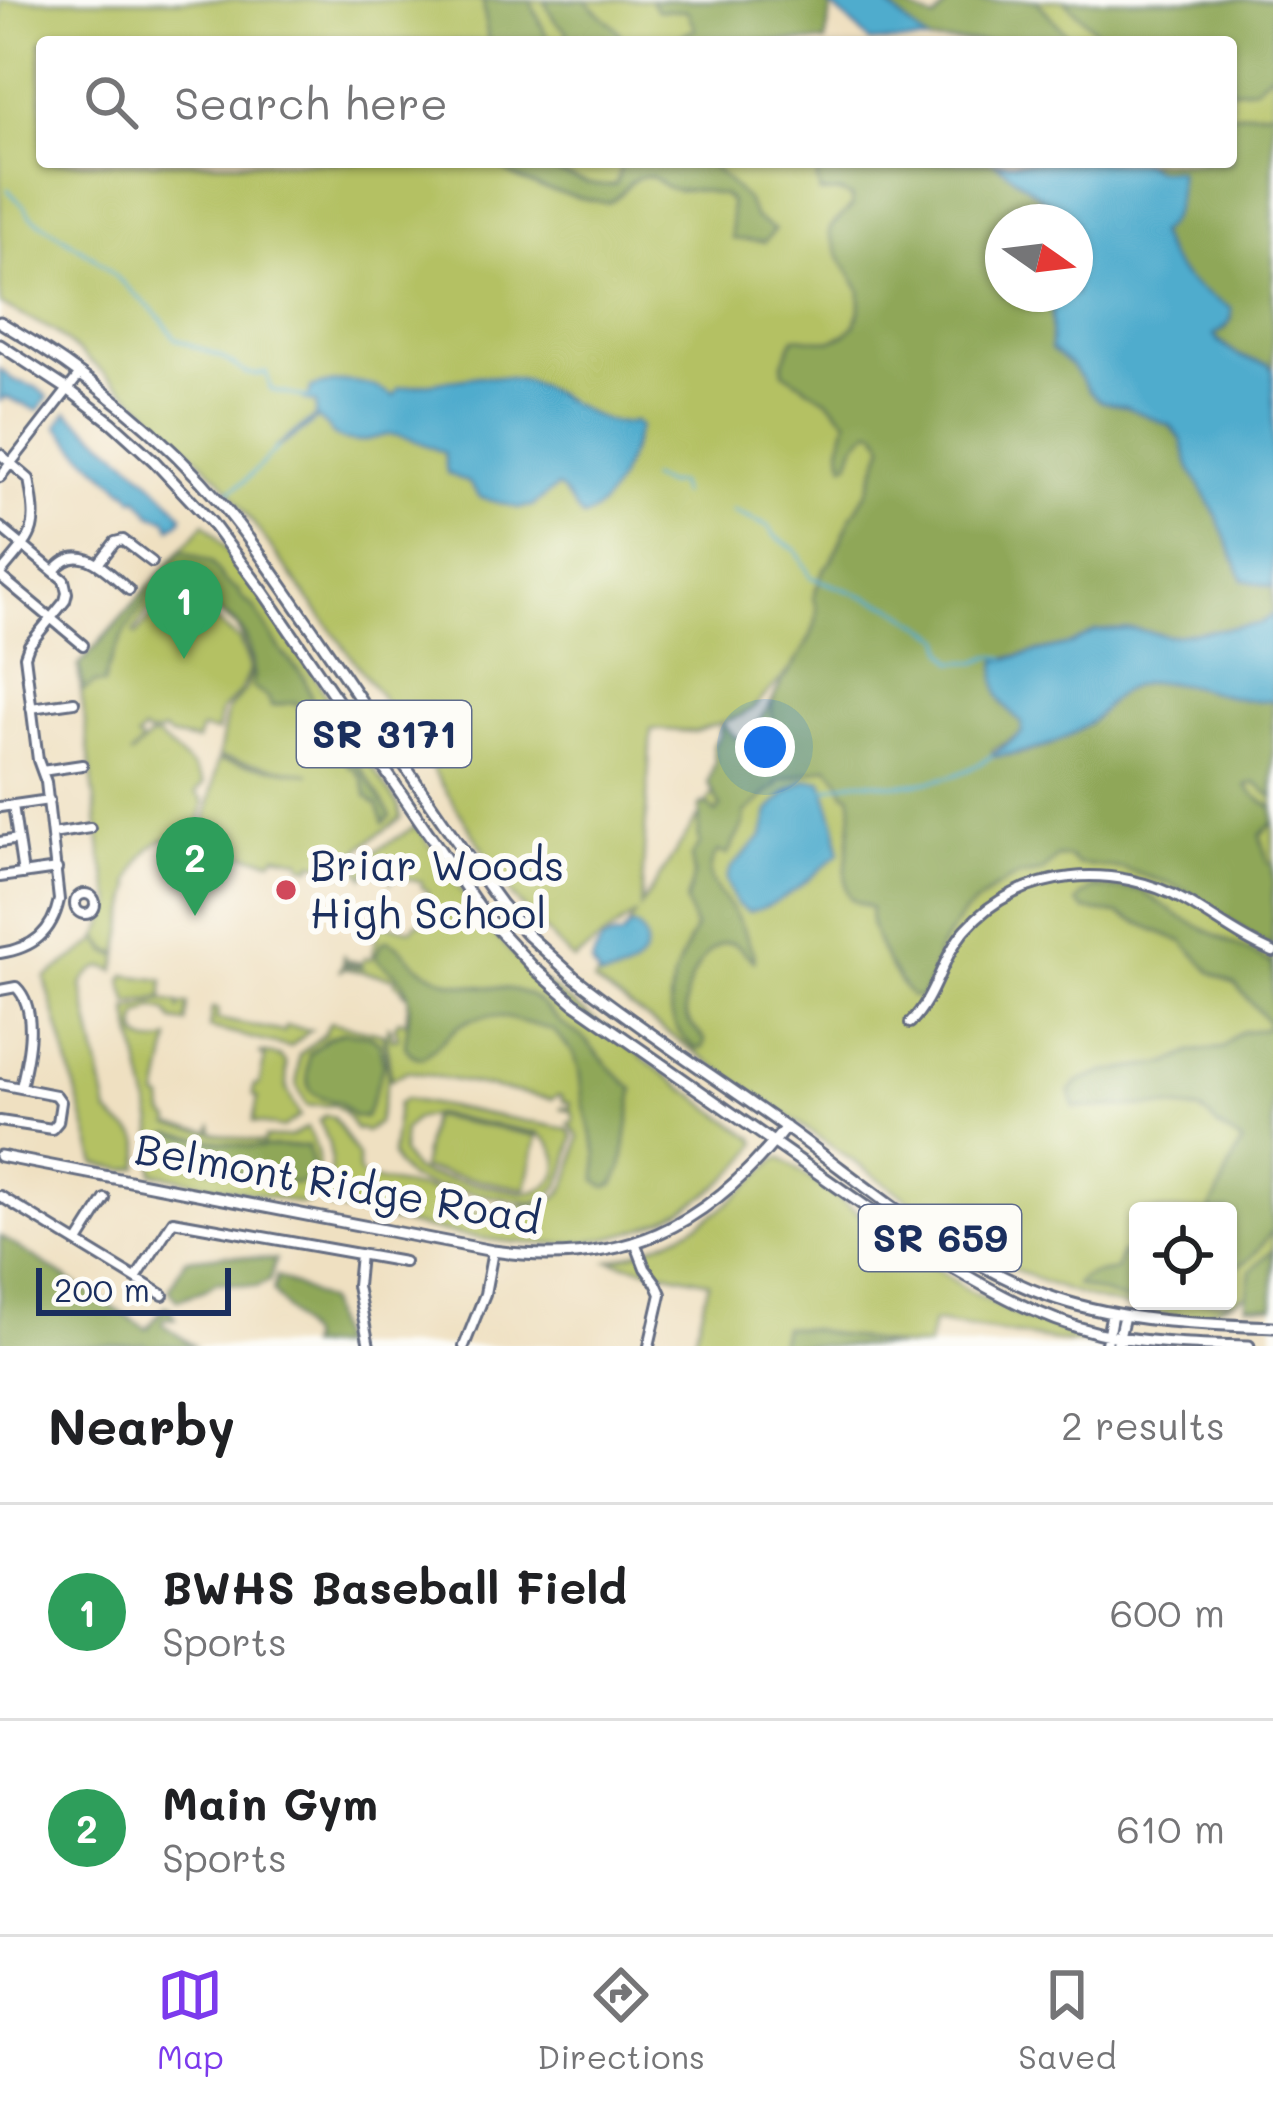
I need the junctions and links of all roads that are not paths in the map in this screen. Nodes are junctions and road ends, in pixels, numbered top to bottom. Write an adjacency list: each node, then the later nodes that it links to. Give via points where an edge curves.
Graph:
1 (0, 322): 3 (main road, SR 3171)
2 (0, 345): 4 (main road, SR 3171)
3 (80, 374): 4 (street); 40 (main road, SR 3171, via 158,437 223,506 513,919 590,990)
4 (69, 391): 6 (street); 41 (main road, SR 3171, via 154,461 223,536 510,944 574,1003)
5 (0, 454): 6 (street)
6 (11, 464): 7 (street); 9 (street, via 30,482 34,528)
7 (0, 477)
8 (0, 527): 9 (street)
9 (23, 546): 12 (street); 13 (street)
10 (152, 562): 11 (street, via 123,540)
11 (98, 564): 12 (street, via 76,557); 14 (street)
12 (54, 571): 15 (street, via 67,593)
13 (0, 575): 15 (street)
14 (129, 590)
15 (51, 619): 16 (street); 18 (street, via 26,652)
16 (83, 645)
17 (74, 702): 18 (street)
18 (31, 708): 20 (street)
19 (82, 765): 20 (street)
20 (42, 770): 21 (street)
21 (49, 800): 22 (street); 25 (street)
22 (14, 805): 23 (street); 26 (street)
23 (0, 807)
24 (90, 828): 25 (street)
25 (52, 834): 28 (street)
26 (18, 839): 27 (street); 29 (street)
27 (0, 842)
28 (58, 869): 29 (street); 31 (street)
29 (23, 874): 30 (street)
30 (0, 878)
31 (59, 900): 32 (street); 33 (street, via 43,936)
32 (75, 903)
33 (0, 952)
34 (1273, 952): 36 (street, via 1153,886 1100,876 1042,882 1004,897 962,932)
35 (0, 990): 38 (street, via 23,992 31,1039)
36 (910, 1023)
37 (0, 1084): 38 (street)
38 (21, 1088): 39 (street, via 60,1097 58,1122 48,1129)
39 (0, 1121)
40 (786, 1127): 41 (main road, Belmont Ridge Road); 52 (main road, SR 659, via 994,1272)
41 (774, 1142): 46 (main road, Belmont Ridge Road, via 699,1212); 54 (main road, SR 659, via 995,1293)
42 (0, 1156): 47 (main road, Belmont Ridge Road)
43 (0, 1196): 45 (street)
44 (105, 1199): 45 (street)
45 (78, 1242): 50 (street)
46 (634, 1242): 47 (main road, Belmont Ridge Road, via 565,1256); 57 (street, via 661,1294)
47 (493, 1251): 56 (street)
48 (360, 1254): 49 (street); 50 (street, via 173,1221); 55 (street, via 357,1286)
49 (404, 1262)
50 (136, 1278): 51 (street)
51 (164, 1295)
52 (1118, 1315): 53 (main road, SR 659); 54 (main road)
53 (1273, 1328)
54 (1113, 1341): 58 (main road, SR 659)
55 (369, 1346)
56 (464, 1346)
57 (649, 1346)
58 (1250, 1346)

